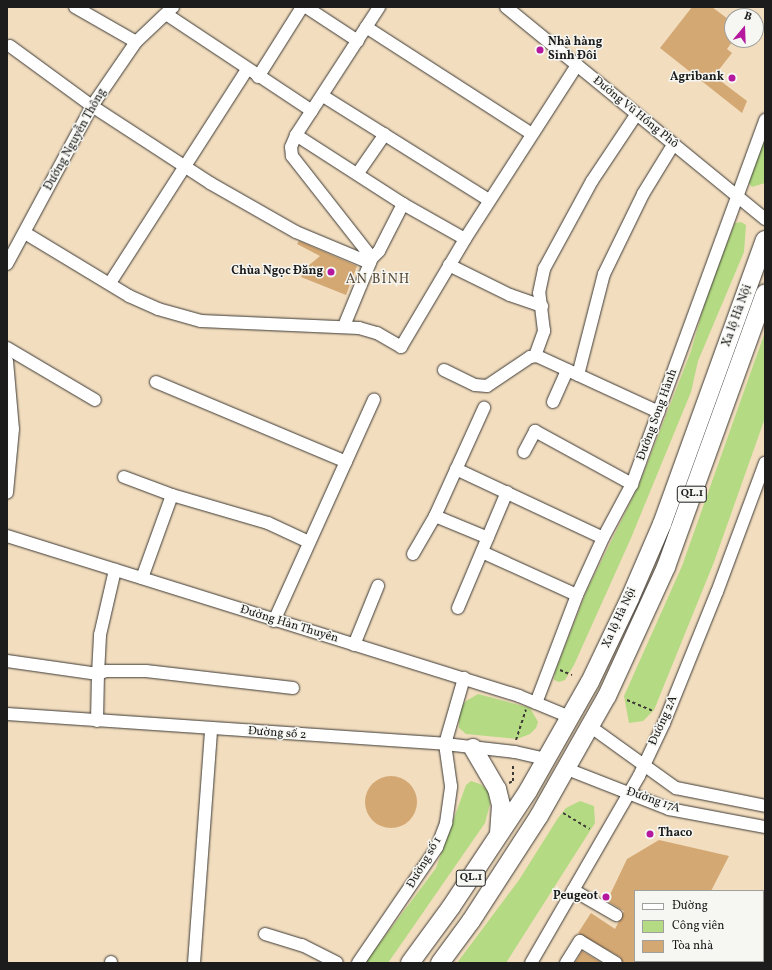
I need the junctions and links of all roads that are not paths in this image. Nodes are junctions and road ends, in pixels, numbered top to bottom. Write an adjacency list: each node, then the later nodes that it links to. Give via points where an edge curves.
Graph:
1 (75, 7): 9 (street)
2 (302, 7): 13 (street)
3 (306, 7): 8 (street)
4 (379, 7): 7 (street)
5 (506, 7): 11 (street, Đường Vũ Hồng Phô)
6 (170, 11): 9 (street, Đường Nguyễn Thông); 12 (street)
7 (366, 27): 8 (street); 20 (street)
8 (358, 41): 14 (street)
9 (136, 42): 15 (street, Đường Nguyễn Thông)
10 (10, 46): 15 (street)
11 (577, 65): 17 (street, Đường Vũ Hồng Phô); 20 (street)
12 (247, 70): 13 (street); 23 (street)
13 (258, 77): 16 (street)
14 (323, 96): 16 (street); 19 (street)
15 (92, 106): 23 (street); 29 (street, Đường Nguyễn Thông)
16 (312, 111): 21 (street)
17 (636, 115): 22 (street, Đường Vũ Hồng Phô); 37 (street, via 592,181 544,270 539,293)
18 (765, 120): 25 (street, Đường Song Hành)
19 (385, 134): 24 (street); 26 (street)
20 (532, 134): 26 (street)
21 (296, 135): 24 (street); 32 (street, via 291,147 292,156)
22 (673, 144): 25 (street, Đường Vũ Hồng Phô); 43 (street, via 643,194 604,274)
23 (185, 166): 32 (street, via 296,232); 35 (street)
24 (358, 173): 27 (street)
25 (738, 197): 28 (street, Đường Vũ Hồng Phô); 49 (street, Đường Song Hành)
26 (489, 200): 30 (street)
27 (404, 204): 30 (street); 32 (street)
28 (765, 219)
29 (25, 233): 33 (street, Đường Nguyễn Thông); 35 (street)
30 (465, 239): 34 (street)
31 (765, 240): 79 (highway, Xa lộ Hà Nội / QL.1, via 662,524 630,598)
32 (371, 261): 38 (street)
33 (7, 264)
34 (449, 265): 37 (street, via 510,295); 38 (street, via 401,347 377,334)
35 (110, 283): 38 (street, via 129,296 158,309 201,321)
36 (765, 293): 81 (highway, Xa lộ Hà Nội / QL.1, via 666,567)
37 (542, 306): 40 (street, via 544,331)
38 (344, 326)
39 (7, 348): 45 (street)
40 (535, 356): 42 (street, via 486,386 475,385); 43 (street)
41 (7, 361): 57 (street, via 13,429)
42 (444, 370)
43 (572, 373): 47 (street); 49 (street)
44 (156, 382): 51 (street)
45 (95, 400)
46 (374, 400): 51 (street)
47 (553, 402)
48 (484, 408): 53 (street)
49 (659, 412): 55 (street, Đường Song Hành)
50 (524, 452): 55 (street, via 534,431)
51 (346, 462): 63 (street)
52 (765, 463): 86 (street, Đường 2A, via 717,592)
53 (456, 469): 56 (street); 59 (street)
54 (124, 477): 58 (street)
55 (632, 484): 62 (street, Đường Song Hành)
56 (507, 492): 61 (street); 62 (street)
57 (7, 493)
58 (172, 495): 63 (street, via 268,523); 67 (street)
59 (435, 516): 61 (street); 65 (street)
60 (7, 536): 66 (street, Đường Hàn Thuyên)
61 (488, 538): 64 (street)
62 (603, 538): 69 (street, Đường Song Hành)
63 (309, 542): 71 (street)
64 (482, 552): 69 (street); 70 (street)
65 (412, 554)
66 (115, 570): 67 (street, Đường Hàn Thuyên); 74 (street, via 100,635)
67 (142, 578): 71 (street, Đường Hàn Thuyên)
68 (378, 586): 72 (street)
69 (577, 595): 77 (street, Đường Song Hành)
70 (458, 608)
71 (274, 620): 72 (street, Đường Hàn Thuyên)
72 (354, 645): 75 (street, Đường Hàn Thuyên)
73 (7, 661): 74 (street)
74 (98, 674): 76 (street, via 111,670 131,670); 80 (street)
75 (464, 678): 77 (street, Đường Hàn Thuyên); 83 (street, Đường số 1)
76 (293, 688)
77 (531, 706): 79 (street, Đường Hàn Thuyên)
78 (7, 714): 80 (street, Đường số 2)
79 (570, 717): 81 (highway); 85 (highway, Xa lộ Hà Nội / QL.1)
80 (97, 721): 82 (street, Đường số 2)
81 (591, 727): 86 (street, Đường 17A); 87 (highway, Xa lộ Hà Nội / QL.1)
82 (211, 729): 83 (street, Đường số 2); 95 (street)
83 (445, 744): 84 (street, Đường số 2); 97 (street, Đường số 1, via 451,778 451,800 437,847)
84 (473, 748): 85 (street, Đường số 2, via 515,752); 91 (highway, via 498,789 501,805)
85 (546, 759): 87 (highway); 91 (highway, Xa lộ Hà Nội / QL.1)
86 (643, 766): 88 (street, Đường 2A); 89 (street, Đường 17A, via 676,788)
87 (567, 769): 88 (street, Đường 17A); 99 (highway, Xa lộ Hà Nội / QL.1, via 471,921)
88 (629, 793): 90 (street, Đường 17A, via 670,809); 92 (street, Đường 2A)
89 (765, 806)
90 (765, 826)
91 (499, 836): 98 (highway, Xa lộ Hà Nội / QL.1)
92 (573, 890): 93 (street); 100 (street, Đường 2A)
93 (616, 915)
94 (264, 934): 96 (street, via 302,945)
95 (194, 963)
96 (337, 963)
97 (358, 963)
98 (410, 963)
99 (440, 963)
100 (530, 963)
101 (566, 963): 102 (street, via 580,941)
102 (616, 963)

